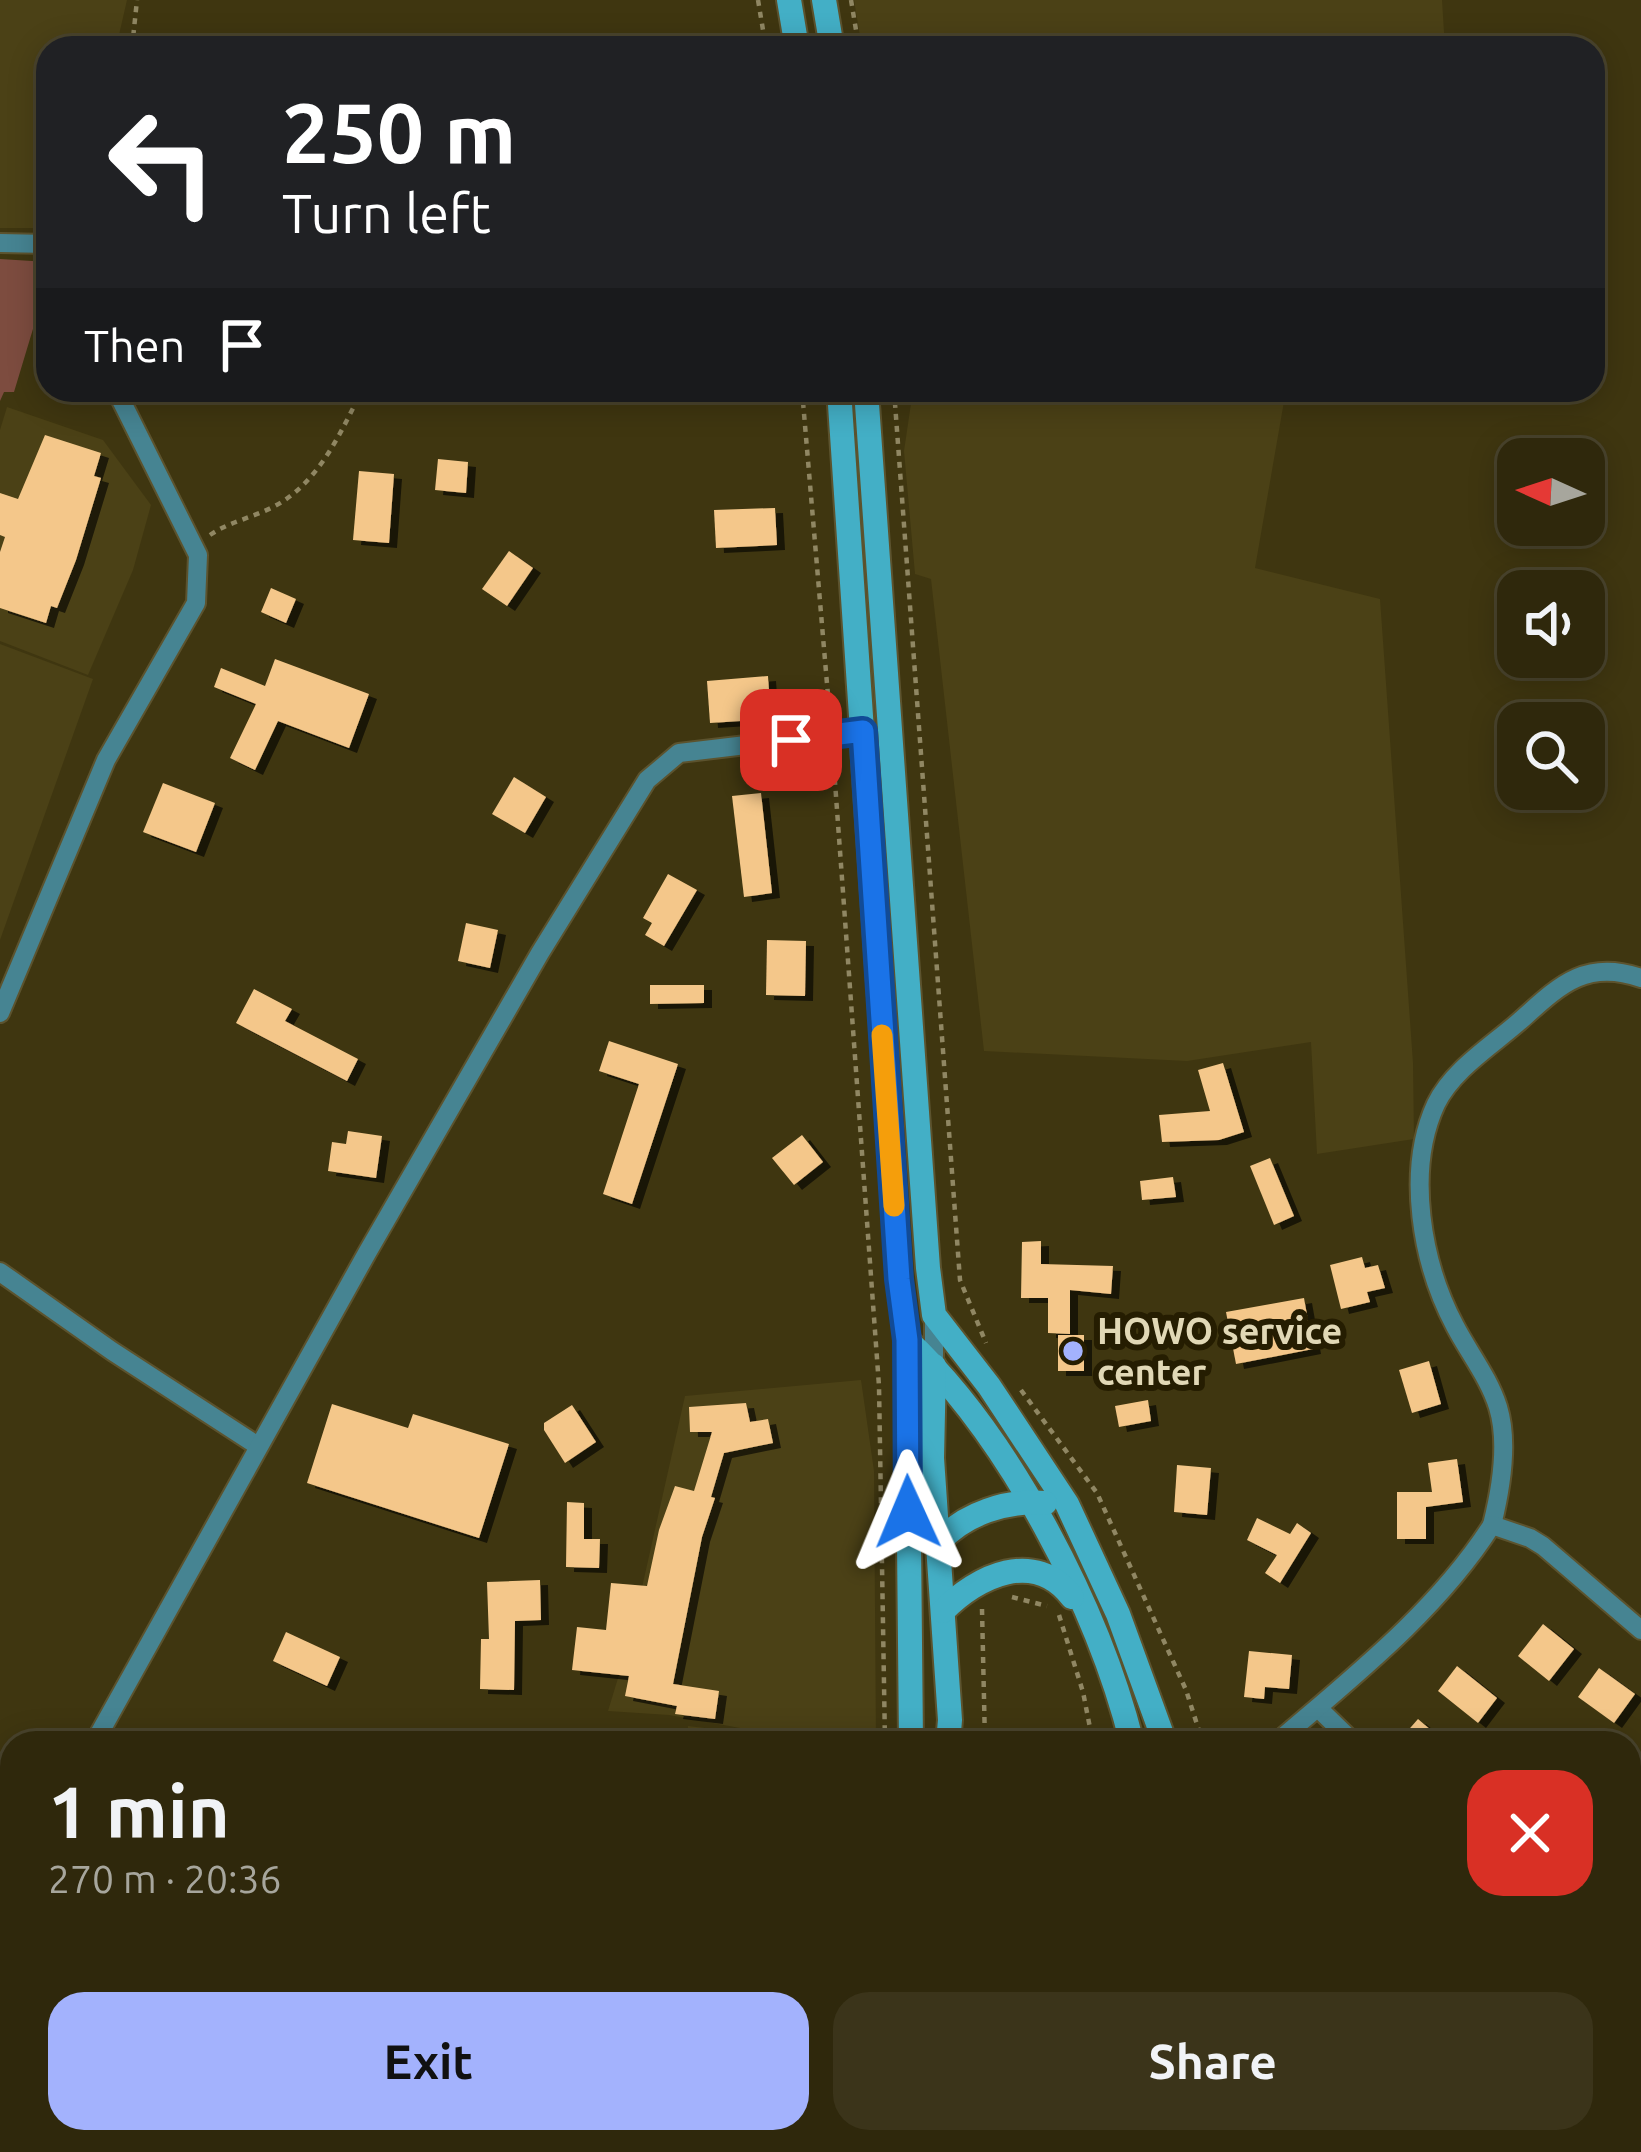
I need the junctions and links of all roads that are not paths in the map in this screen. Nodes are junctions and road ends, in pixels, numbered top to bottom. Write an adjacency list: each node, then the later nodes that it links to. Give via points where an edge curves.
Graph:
1 (789, 0): 3 (main road)
2 (824, 0): 4 (main road)
3 (795, 36)
4 (830, 36)
5 (0, 243): 6 (street)
6 (36, 244)
7 (122, 402): 12 (street, via 198,555 196,603 106,760)
8 (840, 402): 10 (main road)
9 (867, 402): 14 (main road)
10 (863, 731): 15 (main road); 17 (street, via 679,753 647,780)
11 (1641, 978): 20 (street, via 1609,970 1566,983 1462,1071 1429,1127 1426,1249 1438,1292 1490,1385 1501,1423)
12 (0, 1013)
13 (0, 1272): 17 (street)
14 (934, 1315): 16 (street); 19 (main road)
15 (907, 1340): 16 (main road); 27 (main road)
16 (934, 1366): 18 (main road); 21 (main road)
17 (258, 1447): 26 (street)
18 (1032, 1502): 19 (main road); 21 (main road, via 992,1508); 23 (main road)
19 (1067, 1504): 30 (main road)
20 (1492, 1525): 24 (street, via 1543,1546); 25 (street, via 1432,1601)
21 (939, 1542): 22 (main road)
22 (944, 1611): 23 (main road, via 992,1575 1024,1570 1064,1586); 28 (main road)
23 (1088, 1618): 29 (main road)
24 (1641, 1630)
25 (1318, 1708): 31 (street); 32 (street)
26 (101, 1731)
27 (911, 1731)
28 (948, 1731)
29 (1129, 1731)
30 (1161, 1731)
31 (1290, 1731)
32 (1342, 1731)

